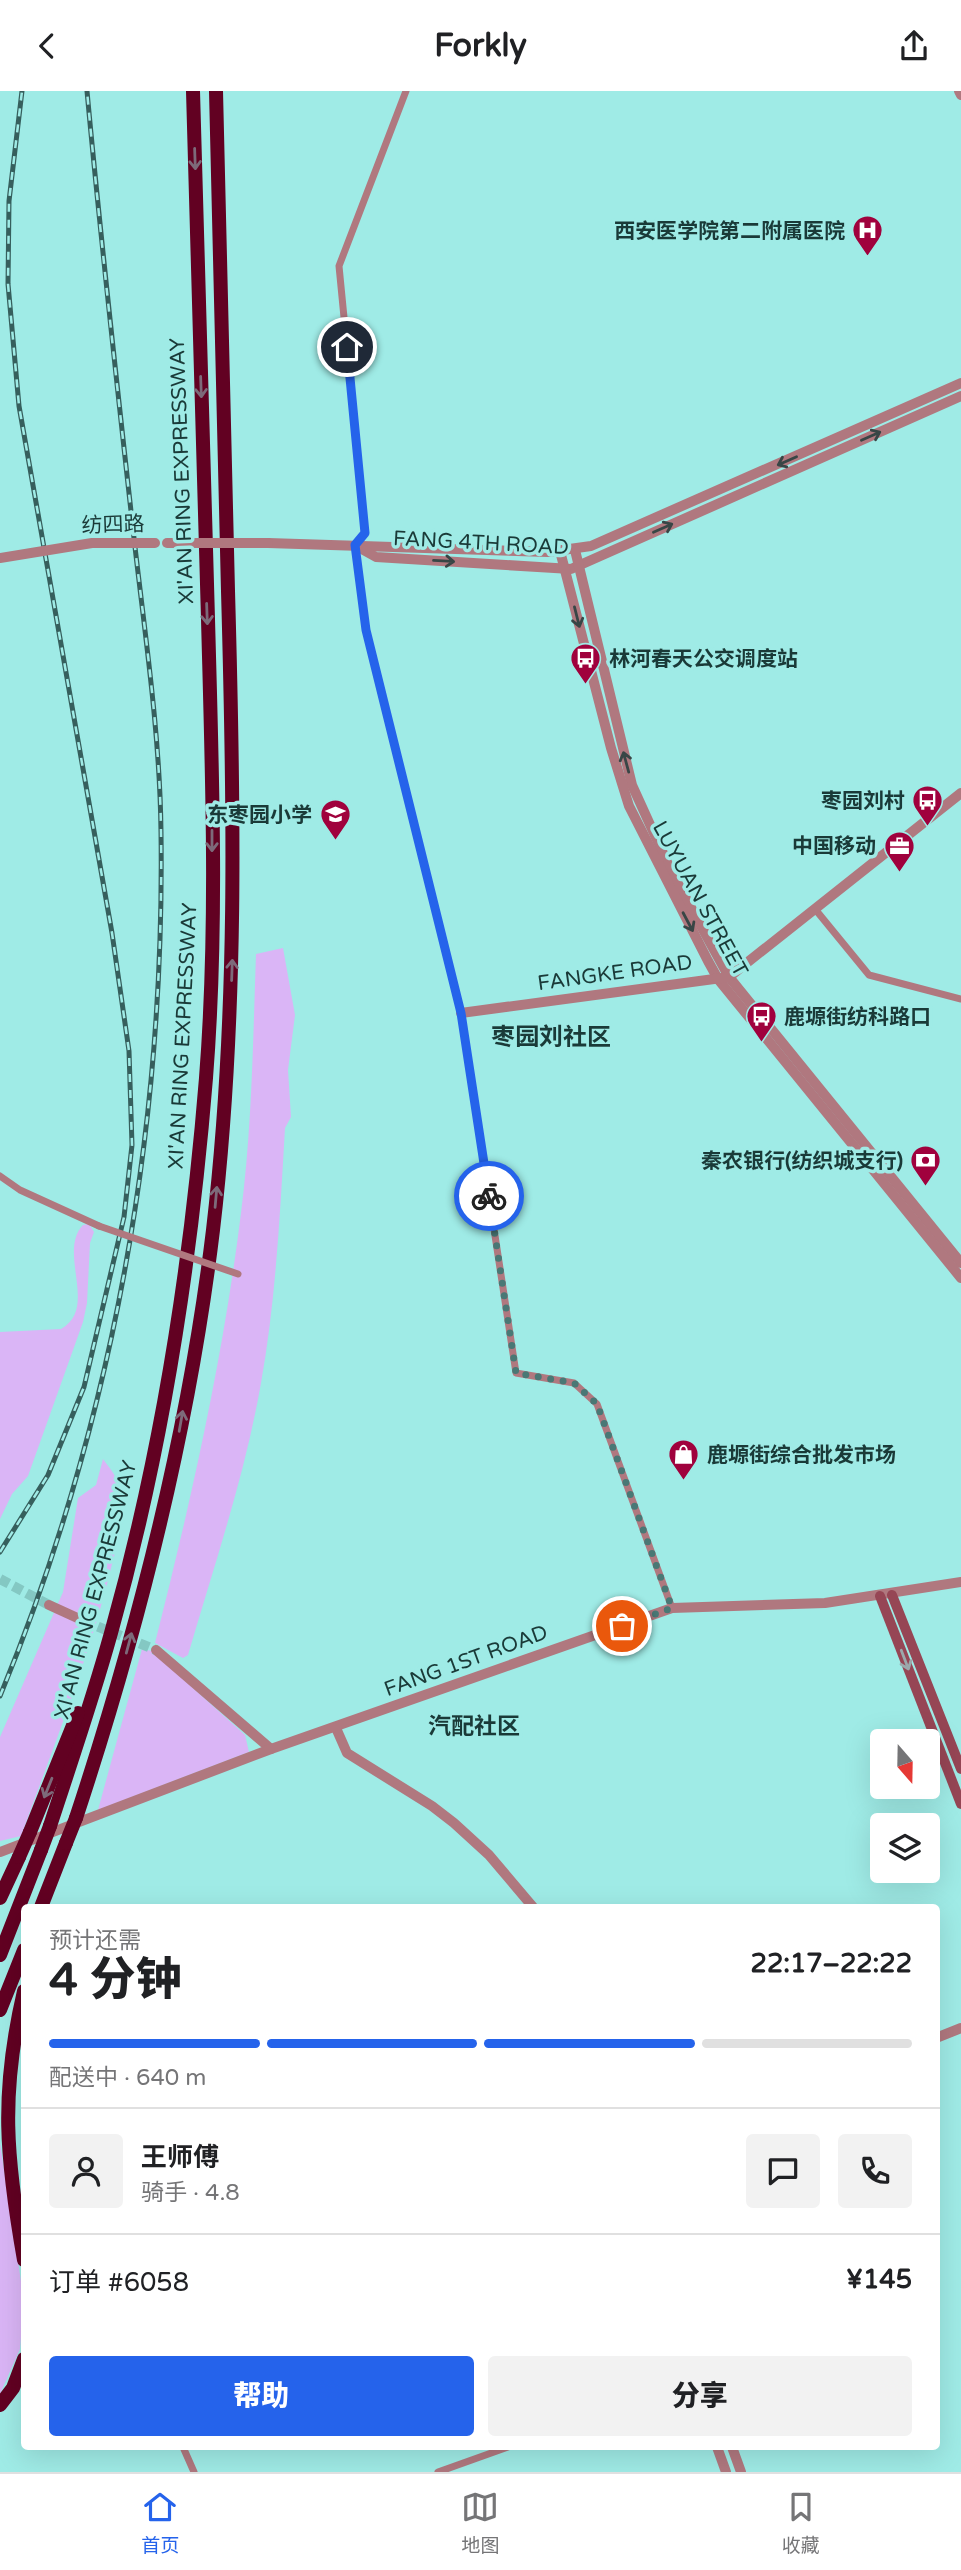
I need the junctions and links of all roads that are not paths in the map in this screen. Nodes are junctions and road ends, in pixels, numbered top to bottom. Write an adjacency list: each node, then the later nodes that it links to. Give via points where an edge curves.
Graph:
1 (193, 91): 26 (highway, XI'AN RING EXPRESSWAY, one-way to 26, via 211,748 206,1072 190,1235 170,1367 146,1493)
2 (215, 91): 33 (highway, XI'AN RING EXPRESSWAY, one-way to 2, bridge, via 112,1709 161,1521 212,1230 226,1080 233,949 233,750)
3 (406, 91): 6 (street, via 339,266 365,533)
4 (961, 383): 7 (street, FANG 4TH ROAD, one-way to 7, via 664,516)
5 (961, 396): 10 (street, FANG 4TH ROAD, one-way to 5)
6 (355, 545): 8 (street, FANG 4TH ROAD); 9 (street, 纺四路, bridge, via 92,543); 11 (street, FANG 4TH ROAD, one-way to 11, via 376,557); 16 (street, via 366,630)
7 (575, 550): 8 (street, FANG 4TH ROAD); 10 (street, LUYUAN STREET)
8 (560, 551): 11 (street, LUYUAN STREET)
9 (0, 558)
10 (579, 566): 11 (street, FANG 4TH ROAD); 14 (street, LUYUAN STREET, one-way to 10, via 639,803)
11 (565, 568): 14 (street, LUYUAN STREET, one-way to 14, via 629,806 654,859)
12 (961, 793): 13 (street)
13 (815, 909): 14 (street); 15 (street, via 869,975)
14 (724, 978): 16 (street, FANGKE ROAD); 18 (street, LUYUAN STREET); 20 (street, LUYUAN STREET)
15 (961, 999)
16 (461, 1013): 24 (street, via 516,1373 574,1383 597,1404)
17 (0, 1176): 19 (street, bridge, via 99,1226)
18 (961, 1263)
19 (239, 1274)
20 (961, 1277)
21 (961, 1582): 22 (street, FANG 1ST ROAD)
22 (886, 1595): 24 (street, FANG 1ST ROAD, via 825,1603); 30 (main road); 31 (main road, one-way to 31)
23 (49, 1605): 25 (street)
24 (672, 1608): 28 (street, FANG 1ST ROAD)
25 (84, 1621)
26 (111, 1634): 35 (highway, one-way to 35, bridge); 40 (highway, XI'AN RING EXPRESSWAY, bridge, via 50,1826)
27 (156, 1650): 29 (street)
28 (336, 1728): 29 (street, FANG 1ST ROAD); 34 (street, via 347,1753 443,1814 476,1842)
29 (271, 1749): 32 (street, FANG 1ST ROAD)
30 (961, 1769)
31 (961, 1804)
32 (0, 1852)
33 (60, 1861): 36 (highway, XI'AN RING EXPRESSWAY); 37 (highway)
34 (509, 1880): 38 (street); 39 (street)
35 (0, 1898)
36 (42, 1904)
37 (49, 1904)
38 (521, 1904)
39 (530, 1904)
40 (0, 1955)
41 (21, 1958): 43 (highway)
42 (21, 2004): 46 (highway, via 8,2060 4,2108 7,2164)
43 (0, 2010)
44 (961, 2028): 45 (street)
45 (940, 2036)
46 (21, 2243)
47 (21, 2367): 48 (highway)
48 (0, 2405)
49 (184, 2450): 53 (street)
50 (500, 2450): 54 (street)
51 (718, 2450): 55 (street)
52 (733, 2450): 56 (street)
53 (194, 2472)
54 (438, 2472)
55 (726, 2472)
56 (741, 2472)

